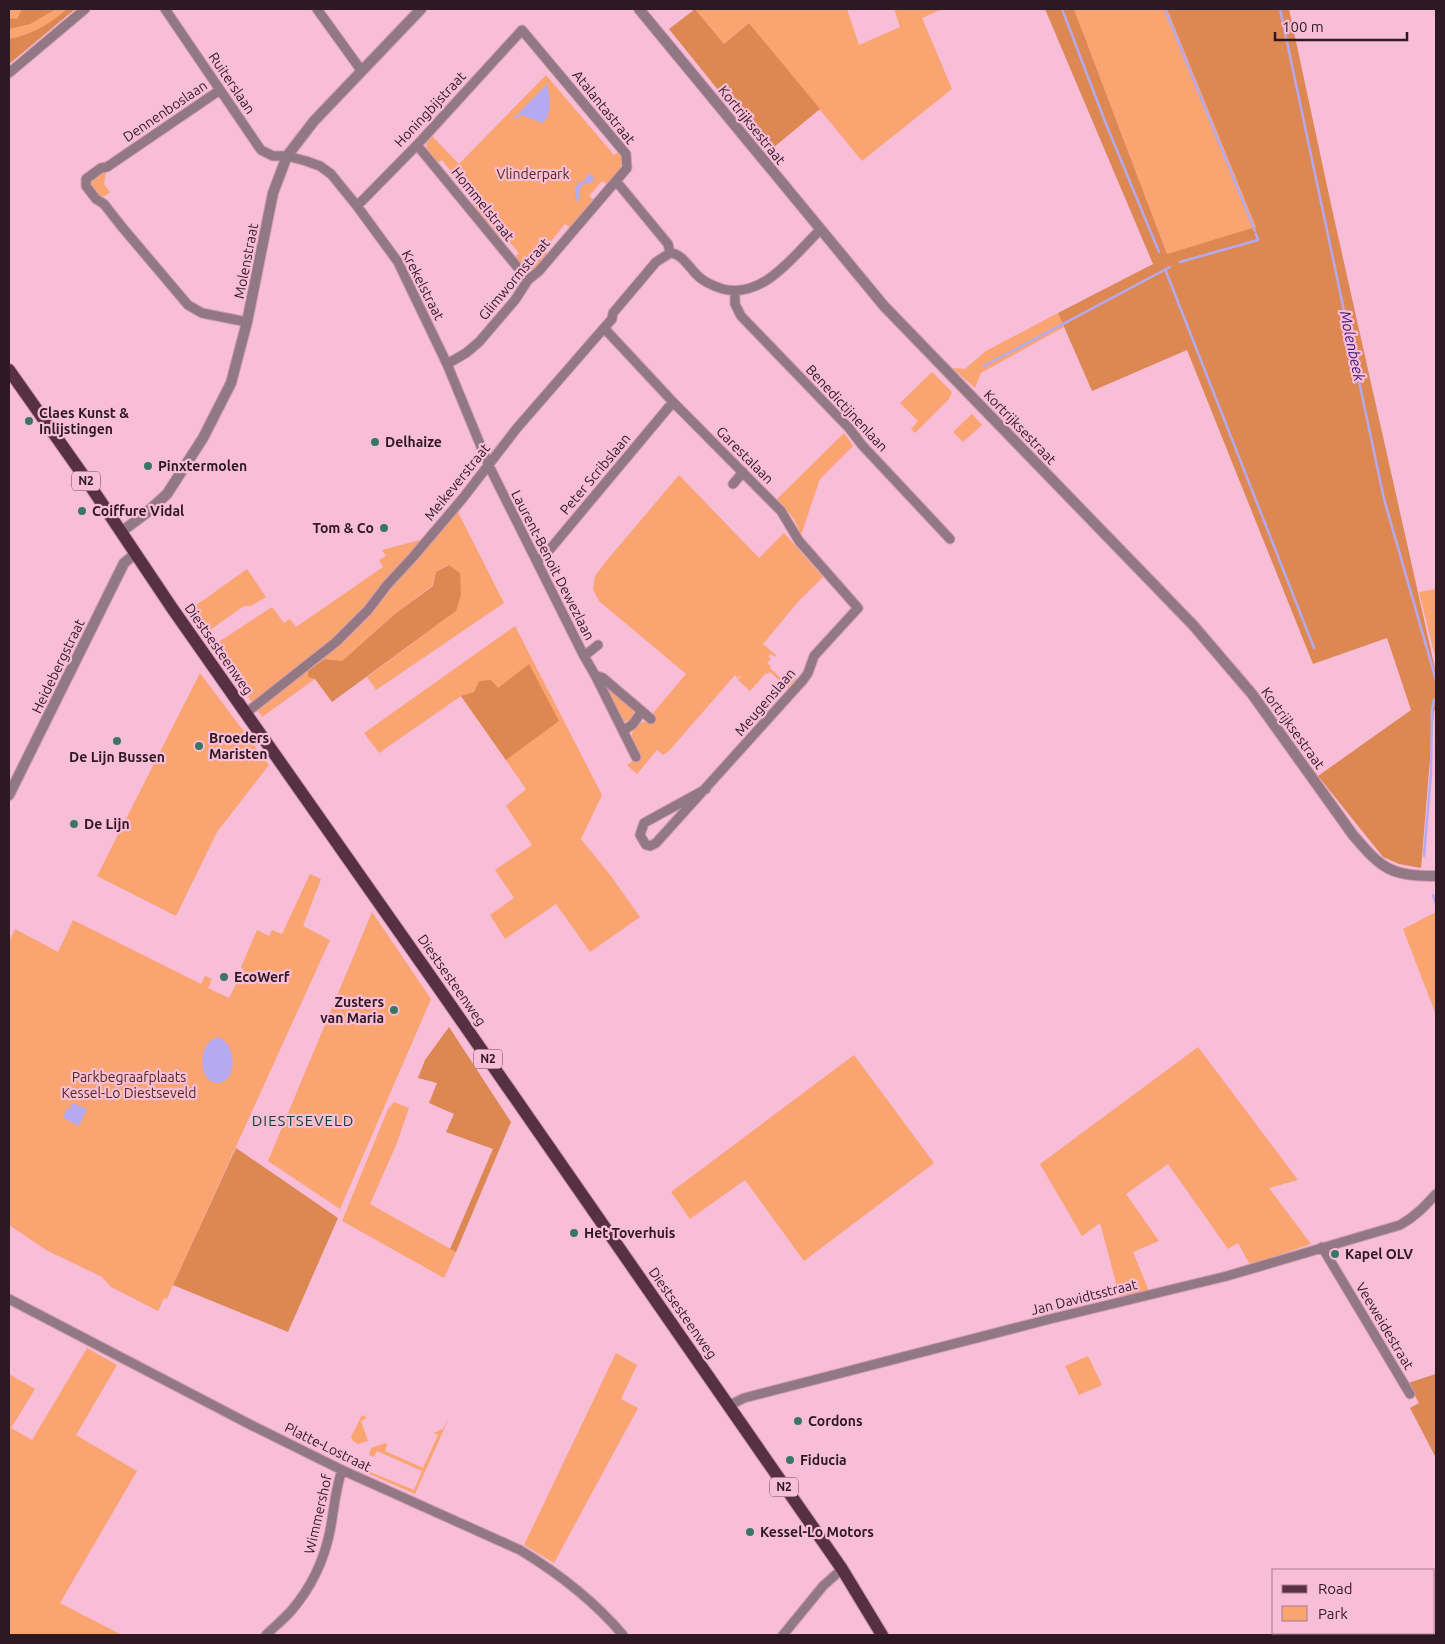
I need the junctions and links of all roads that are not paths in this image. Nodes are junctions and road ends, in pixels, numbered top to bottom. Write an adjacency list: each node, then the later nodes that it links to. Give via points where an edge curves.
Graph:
1 (85, 9): 8 (street)
2 (165, 9): 9 (street, Ruiterslaan)
3 (316, 9): 7 (street)
4 (421, 9): 7 (street, Molenstraat)
5 (639, 9): 14 (street, Kortrijksestraat)
6 (522, 30): 10 (street, Honingbijstraat); 12 (street, Atalantastraat, via 626,154 627,168)
7 (361, 70): 11 (street, Molenstraat)
8 (9, 73)
9 (220, 90): 11 (street, Ruiterslaan, via 261,150 273,156); 18 (street, Dennenboslaan, via 86,179 86,186 188,304 202,313)
10 (417, 145): 13 (street, Honingbijstraat); 16 (street, Hommelstraat)
11 (287, 156): 13 (street, Krekelstraat, via 320,166); 18 (street, Molenstraat, via 274,193)
12 (616, 180): 15 (street, via 668,244); 16 (street, Glimwormstraat)
13 (358, 206): 20 (street, Krekelstraat, via 398,262)
14 (820, 230): 17 (street, via 765,282); 43 (street, Kortrijksestraat, via 884,306 1193,625 1252,694 1353,835 1380,864 1414,876)
15 (670, 253): 17 (street, via 677,254 708,283); 19 (street, Meikeverstraat, via 656,262)
16 (528, 280): 20 (street, Glimwormstraat, via 479,342)
17 (735, 291): 27 (street, Benedictijnenlaan, via 741,316)
18 (247, 322): 26 (street, Molenstraat, via 231,383 195,451 166,494)
19 (604, 328): 22 (street, Garestalaan); 23 (street, Meikeverstraat, via 517,428)
20 (447, 364): 23 (street, Krekelstraat)
21 (9, 370): 26 (main road, Diestsesteenweg / N2)
22 (672, 402): 24 (street, Garestalaan); 29 (street, Peter Scribslaan)
23 (489, 466): 29 (street, Laurent-Benoit Dewezlaan); 35 (street, Meikeverstraat, via 368,610 336,642)
24 (743, 472): 25 (street); 30 (street, Garestalaan, via 780,511 799,541)
25 (733, 484)
26 (122, 532): 28 (main road, Diestsesteenweg / N2)
27 (950, 538)
28 (136, 553): 35 (main road, Diestsesteenweg / N2); 40 (street, Heidebergstraat, via 124,562)
29 (537, 562): 32 (street, Laurent-Benoit Dewezlaan)
30 (858, 608): 39 (street, Meugenslaan, via 814,656 804,680)
31 (598, 644): 32 (street)
32 (584, 656): 33 (street, Laurent-Benoit Dewezlaan)
33 (596, 675): 34 (street, Laurent-Benoit Dewezlaan); 37 (street, Laurent-Benoit Dewezlaan)
34 (642, 711): 36 (street, Laurent-Benoit Dewezlaan); 37 (street)
35 (246, 713): 48 (main road, Diestsesteenweg / N2)
36 (652, 719)
37 (623, 731): 38 (street, Laurent-Benoit Dewezlaan)
38 (636, 757)
39 (706, 789): 41 (street, Meugenslaan); 42 (street, Meugenslaan)
40 (9, 795)
41 (659, 815): 42 (street); 42 (street, Meugenslaan, via 644,823 641,838 650,846)
42 (668, 830)
43 (1436, 876)
44 (1436, 1194): 45 (street, Jan Davidtsstraat, via 1410,1220 1400,1225)
45 (1322, 1247): 47 (street, Veeweidestraat); 48 (street, Jan Davidtsstraat, via 1227,1276 753,1396)
46 (9, 1299): 49 (street, Platte-Lostraat)
47 (1410, 1394)
48 (728, 1406): 50 (main road, Diestsesteenweg / N2)
49 (342, 1470): 51 (street, Wimmershof, via 322,1561 307,1590); 52 (street, Platte-Lostraat, via 520,1550 547,1566 608,1618)
50 (842, 1569): 53 (street, via 823,1586); 54 (main road, Diestsesteenweg / N2)
51 (266, 1635)
52 (623, 1635)
53 (783, 1635)
54 (882, 1635)

